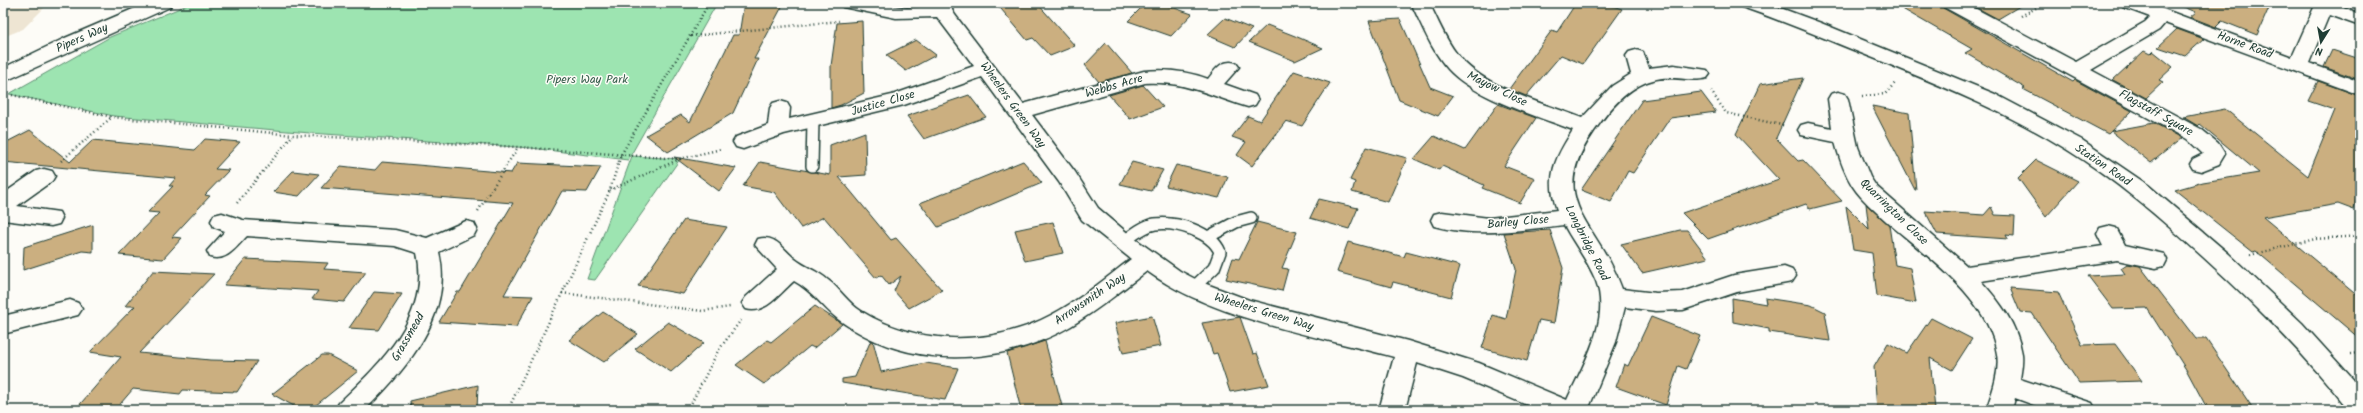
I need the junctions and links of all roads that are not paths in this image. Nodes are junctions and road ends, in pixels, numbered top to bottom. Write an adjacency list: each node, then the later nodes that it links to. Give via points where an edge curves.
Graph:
1 (163, 3): 17 (street, Pipers Way, via 66,45)
2 (850, 3): 8 (street, via 907,15)
3 (1420, 3): 25 (street, Mayow Close, via 1450,59 1465,74 1491,88)
4 (1749, 3): 9 (street, Station Road)
5 (1951, 3): 15 (street, Flagstaff Square)
6 (2130, 3): 10 (street, Horne Road)
7 (2325, 5): 11 (street); 12 (street)
8 (944, 7): 14 (street, Wheelers Green Way)
9 (1777, 9): 57 (street, Station Road, via 1952,83 2052,131 2109,166 2144,192 2230,268 2320,355)
10 (2161, 15): 12 (street, Horne Road); 15 (street, via 2152,26)
11 (2360, 20)
12 (2299, 64): 19 (street, Horne Road)
13 (1229, 67): 18 (street)
14 (986, 69): 23 (street, Wheelers Green Way); 24 (street, Justice Close, via 897,100)
15 (2078, 70): 30 (street, Flagstaff Square, via 2204,141 2214,154 2212,159)
16 (1700, 74): 25 (street, Longbridge Road, via 1638,65)
17 (4, 85)
18 (1212, 86): 21 (street, Webbs Acre); 23 (street, Webbs Acre, via 1175,76 1144,77)
19 (2360, 89)
20 (1838, 99): 28 (street, Quarrington Close)
21 (1248, 100)
22 (780, 108): 26 (street)
23 (1018, 112): 41 (street, Wheelers Green Way, via 1067,177 1090,214)
24 (813, 121): 26 (street, Justice Close); 31 (lane)
25 (1585, 127): 35 (street, Longbridge Road, via 1571,152 1562,176 1566,201)
26 (778, 129): 29 (street, Justice Close)
27 (1808, 130): 28 (street)
28 (1844, 137): 48 (street, Quarrington Close, via 1854,169 1864,185)
29 (743, 142)
30 (2201, 164)
31 (812, 166)
32 (44, 176): 33 (street)
33 (3, 205)
34 (3, 212): 36 (street)
35 (1572, 216): 38 (street, Barley Close, via 1489,226); 51 (street, Longbridge Road, via 1601,268)
36 (51, 218)
37 (1251, 218): 40 (lane, via 1236,222)
38 (1442, 220)
39 (466, 229): 43 (street)
40 (1208, 237): 41 (lane, via 1180,226 1158,223 1145,227); 50 (lane, via 1217,245 1220,252 1209,273)
41 (1123, 242): 45 (street, Wheelers Green Way)
42 (766, 245): 47 (street, Arrowsmith Way)
43 (427, 248): 44 (street, via 395,238 232,224); 58 (street, Grassmead, via 432,259 433,277 430,296 421,317 381,378)
44 (218, 251)
45 (1146, 260): 47 (street, Arrowsmith Way, via 1102,293 1048,327 998,344 953,349 904,341 866,326 850,316 818,284); 50 (street, Wheelers Green Way)
46 (2156, 260): 48 (street, via 2113,243)
47 (792, 269): 52 (street)
48 (1962, 275): 56 (street, Quarrington Close, via 1994,311 2001,325 2010,354)
49 (1784, 276): 51 (street, via 1734,284 1683,301 1656,302)
50 (1193, 288): 55 (street, Wheelers Green Way, via 1244,308)
51 (1612, 297): 61 (street, Longbridge Road, via 1609,327)
52 (754, 303)
53 (70, 308): 54 (street)
54 (3, 325)
55 (1408, 351): 59 (street); 60 (street, Wheelers Green Way, via 1470,370)
56 (2008, 385): 62 (street, Quarrington Close); 63 (street)
57 (2360, 405)
58 (348, 410)
59 (1392, 410)
60 (1565, 410)
61 (1576, 410)
62 (1999, 410)
63 (2082, 410)

